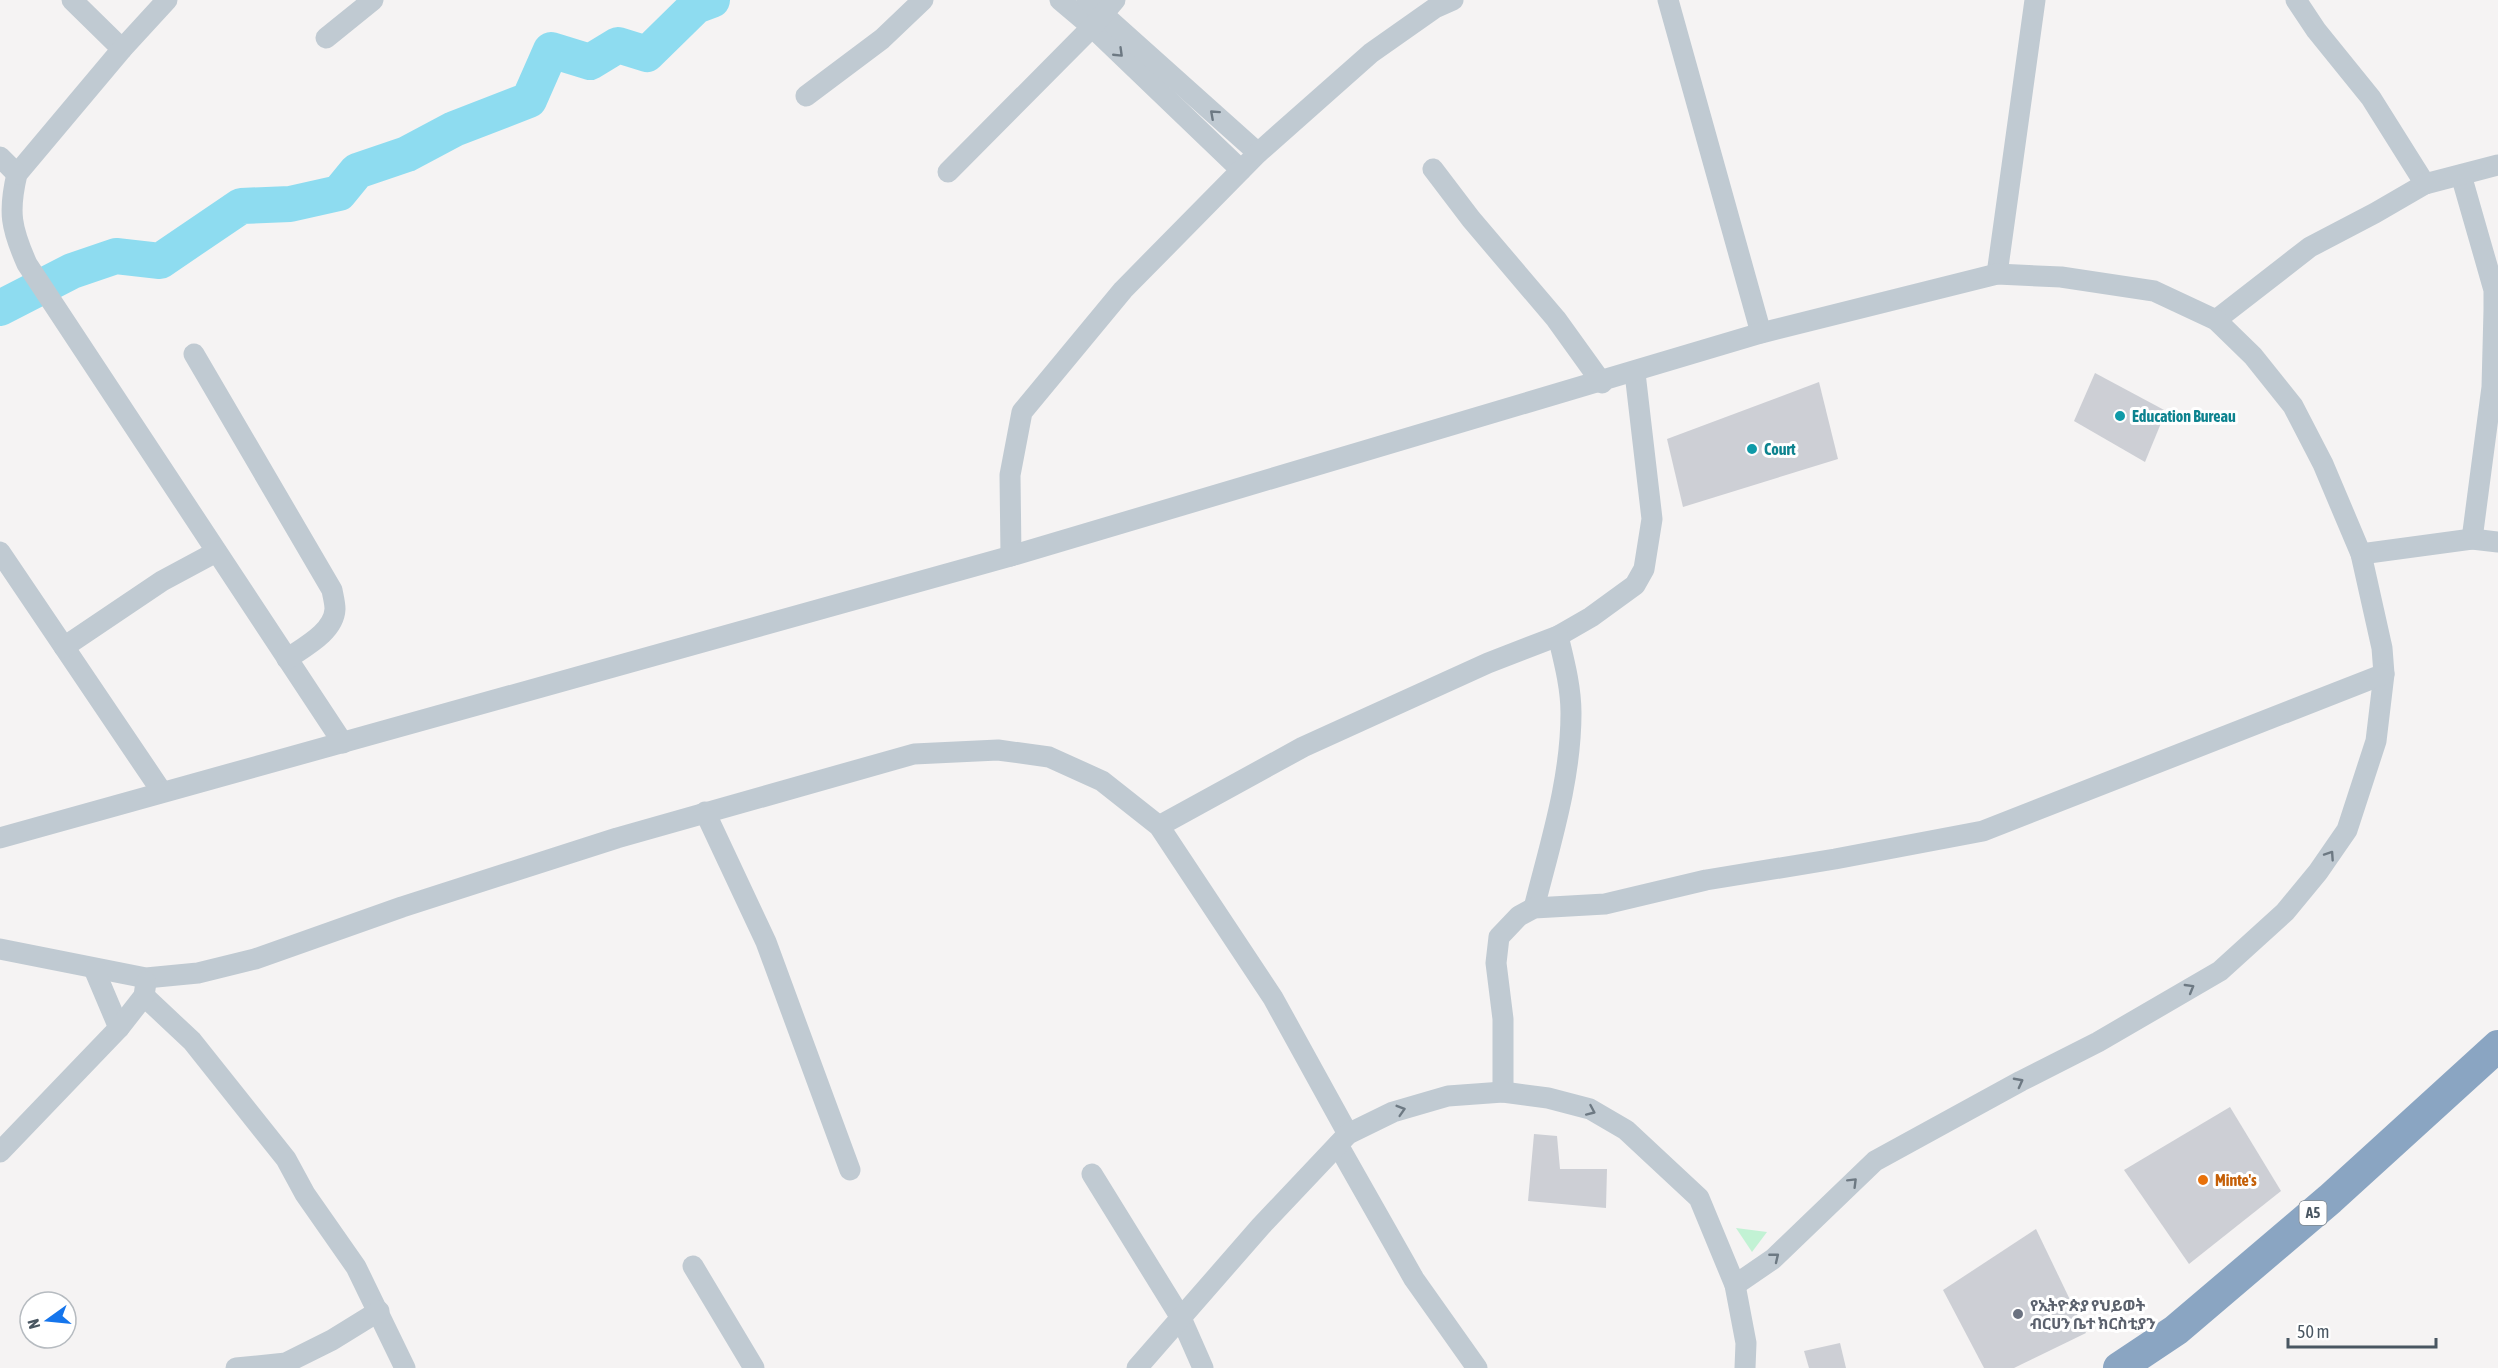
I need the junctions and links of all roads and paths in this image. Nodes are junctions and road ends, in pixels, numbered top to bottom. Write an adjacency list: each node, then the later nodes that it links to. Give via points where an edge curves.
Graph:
1 (72, 0): 12 (street)
2 (167, 0): 12 (street)
3 (373, 0): 11 (street)
4 (923, 0): 13 (street, via 882,39)
5 (1060, 0): 10 (street)
6 (1453, 0): 14 (street, via 1435,8 1371,53)
7 (1668, 0): 27 (street)
8 (2035, 0): 24 (street)
9 (2296, 0): 22 (street, via 2371,98)
10 (1099, 10): 14 (street, one-way to 10); 18 (street, one-way to 18); 19 (street)
11 (326, 38)
12 (122, 49): 20 (street)
13 (806, 96)
14 (1258, 153): 18 (street)
15 (0, 157): 20 (street)
16 (2498, 165): 21 (street)
17 (1433, 169): 30 (street)
18 (1241, 170): 36 (street, via 1123,290 1022,412 1010,475)
19 (948, 172)
20 (17, 174): 23 (street)
21 (2461, 175): 22 (street); 25 (street, via 2494,290)
22 (2425, 184): 26 (street, via 2310,246)
23 (7, 232): 34 (street)
24 (1997, 274): 26 (street, via 2061,277 2154,291); 27 (street)
25 (2496, 310): 31 (street, via 2492,387)
26 (2216, 320): 35 (street, via 2253,356 2293,406 2323,464)
27 (1761, 333): 29 (street)
28 (194, 354): 39 (street, via 332,590 335,610 329,625)
29 (1635, 373): 30 (street); 37 (street, via 1652,519 1644,569 1635,585)
30 (1602, 382): 36 (street)
31 (2472, 539): 32 (street); 35 (street)
32 (2498, 542)
33 (0, 552): 38 (street)
34 (216, 552): 38 (street, via 162,581); 39 (street)
35 (2361, 554): 40 (street)
36 (1011, 556): 41 (street)
37 (1558, 636): 44 (street, via 1488,663 1303,747); 46 (street, via 1568,678 1569,752)
38 (64, 647): 42 (street)
39 (287, 659): 41 (street)
40 (2384, 674): 46 (street, via 1983,831 1706,880 1605,904); 58 (street, one-way to 40, via 1773,1259 1875,1161 2098,1042 2220,971 2284,912 2347,830 2376,741)
41 (343, 742): 42 (street)
42 (162, 792): 45 (street)
43 (705, 812): 44 (street, via 914,754 998,750 1048,757 1102,780); 49 (street, via 402,907 255,959); 55 (street, via 766,942)
44 (1159, 826): 53 (street, via 1273,998)
45 (0, 838)
46 (1534, 908): 52 (street, via 1519,916 1498,937)
47 (0, 949): 48 (street)
48 (94, 969): 49 (street); 50 (street)
49 (145, 987): 50 (street); 59 (street, via 286,1159 305,1194 356,1266)
50 (119, 1028): 54 (street)
51 (2498, 1046): 69 (highway, A5, via 2331,1199 2176,1330)
52 (1503, 1092): 53 (street, one-way to 52, via 1393,1112 1448,1096); 58 (street, one-way to 58, via 1590,1109 1626,1130 1699,1198)
53 (1343, 1140): 60 (street); 67 (street, via 1414,1279)
54 (0, 1152)
55 (850, 1170)
56 (1092, 1174): 60 (street)
57 (693, 1266): 64 (street)
58 (1735, 1285): 68 (street, via 1746,1343)
59 (379, 1311): 61 (street); 63 (street)
60 (1181, 1318): 65 (street); 66 (street)
61 (283, 1365): 62 (street)
62 (236, 1368)
63 (405, 1368)
64 (754, 1368)
65 (1137, 1368)
66 (1203, 1368)
67 (1477, 1368)
68 (1745, 1368)
69 (2119, 1368)

